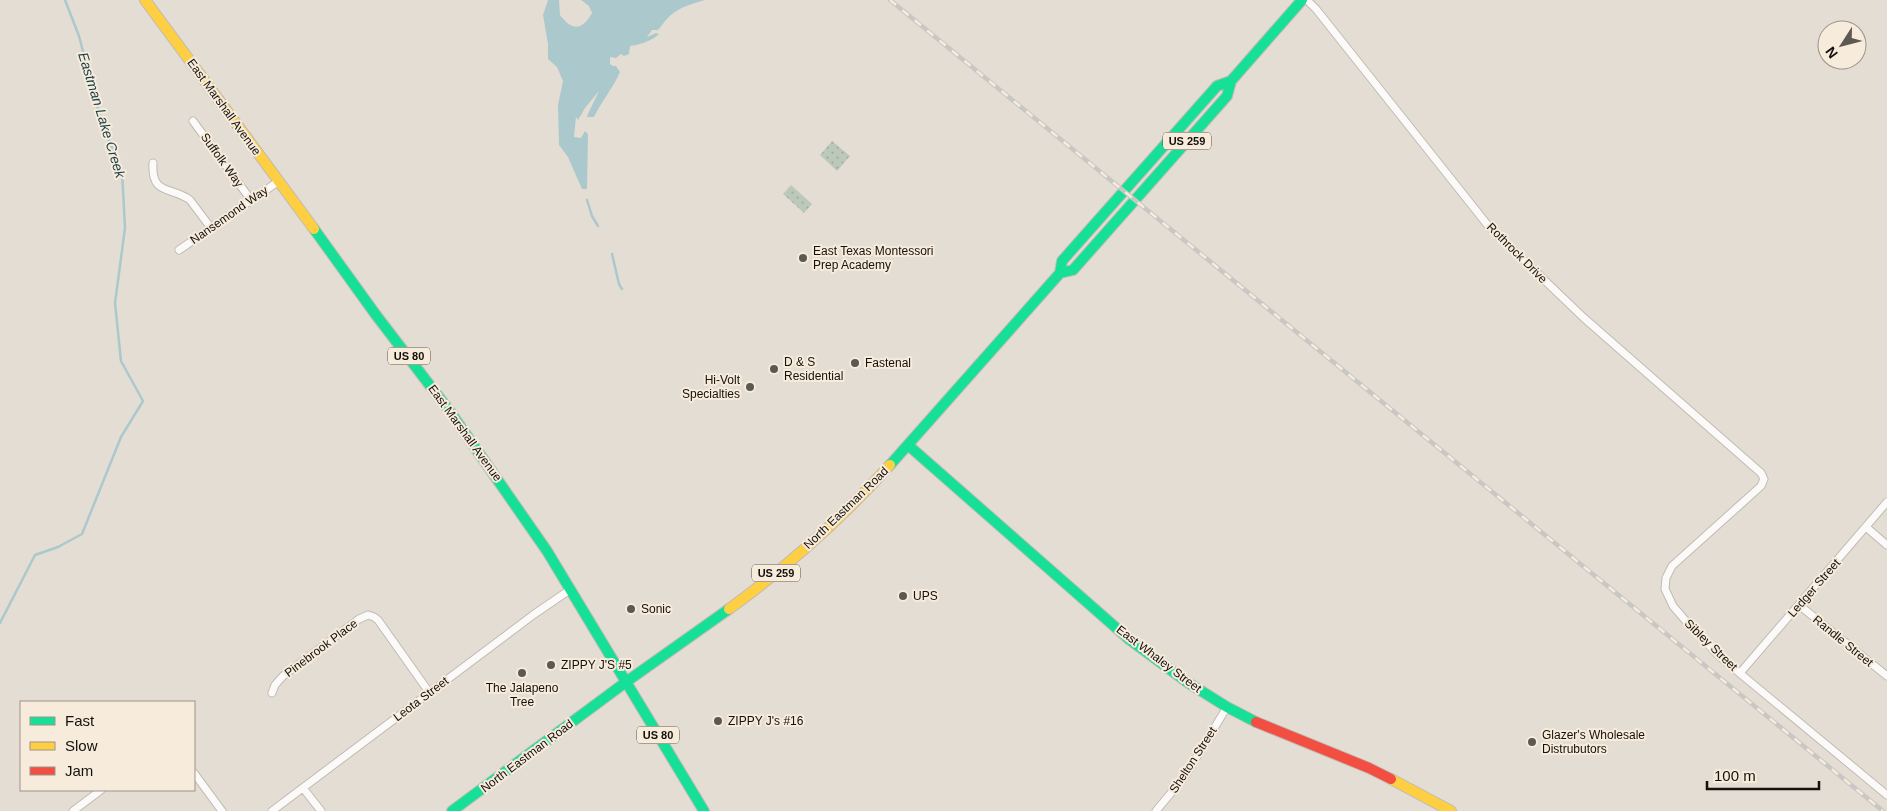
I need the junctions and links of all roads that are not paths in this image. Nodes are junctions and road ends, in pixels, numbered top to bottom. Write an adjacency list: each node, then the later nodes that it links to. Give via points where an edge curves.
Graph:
1 (145, 0): 7 (main road, East Marshall Avenue / US 80)
2 (1302, 0): 4 (main road, US 259)
3 (1307, 0): 13 (street, Rothrock Drive, via 1490,228 1584,318)
4 (1231, 81): 11 (main road, North Eastman Road / US 259, via 1217,86 1062,261); 11 (main road, North Eastman Road / US 259, via 1227,96 1073,270)
5 (194, 121): 8 (street, Suffolk Way)
6 (153, 163): 9 (street, via 152,174 158,186 185,196)
7 (278, 181): 8 (street, Nansemond Way); 17 (main road, East Marshall Avenue / US 80, via 451,413)
8 (251, 200): 9 (street, Nansemond Way)
9 (211, 228): 10 (street, Nansemond Way)
10 (179, 250)
11 (1060, 273): 12 (main road, North Eastman Road / US 259)
12 (908, 445): 21 (main road, North Eastman Road / US 259, via 852,506 798,554 744,598); 24 (main road, East Whaley Street, via 1130,640 1186,682)
13 (1760, 473): 19 (street, Sibley Street, via 1764,479 1762,486 1676,562 1667,574 1665,585 1679,613)
14 (1887, 502): 15 (street, Ledger Street)
15 (1866, 527): 16 (street); 18 (street, Ledger Street)
16 (1887, 545)
17 (571, 590): 21 (main road, East Marshall Avenue / US 80); 22 (street, Leota Street)
18 (1799, 605): 19 (street, Ledger Street); 20 (street, Randle Street)
19 (1740, 673): 28 (street, Sibley Street)
20 (1887, 676)
21 (626, 682): 33 (main road, North Eastman Road / US 259); 34 (main road, East Marshall Avenue / US 80)
22 (429, 692): 23 (street, Pinebrook Place, via 376,618 368,615 283,676); 26 (street, Leota Street)
23 (272, 693)
24 (1227, 707): 35 (street, Shelton Street, via 1185,776); 36 (main road, East Whaley Street, via 1269,728 1381,774)
25 (195, 773): 30 (street)
26 (303, 788): 31 (street, Leota Street); 32 (street)
27 (100, 791): 29 (street)
28 (1887, 796)
29 (73, 811)
30 (222, 811)
31 (272, 811)
32 (320, 811)
33 (452, 811)
34 (704, 811)
35 (1156, 811)
36 (1451, 811)

